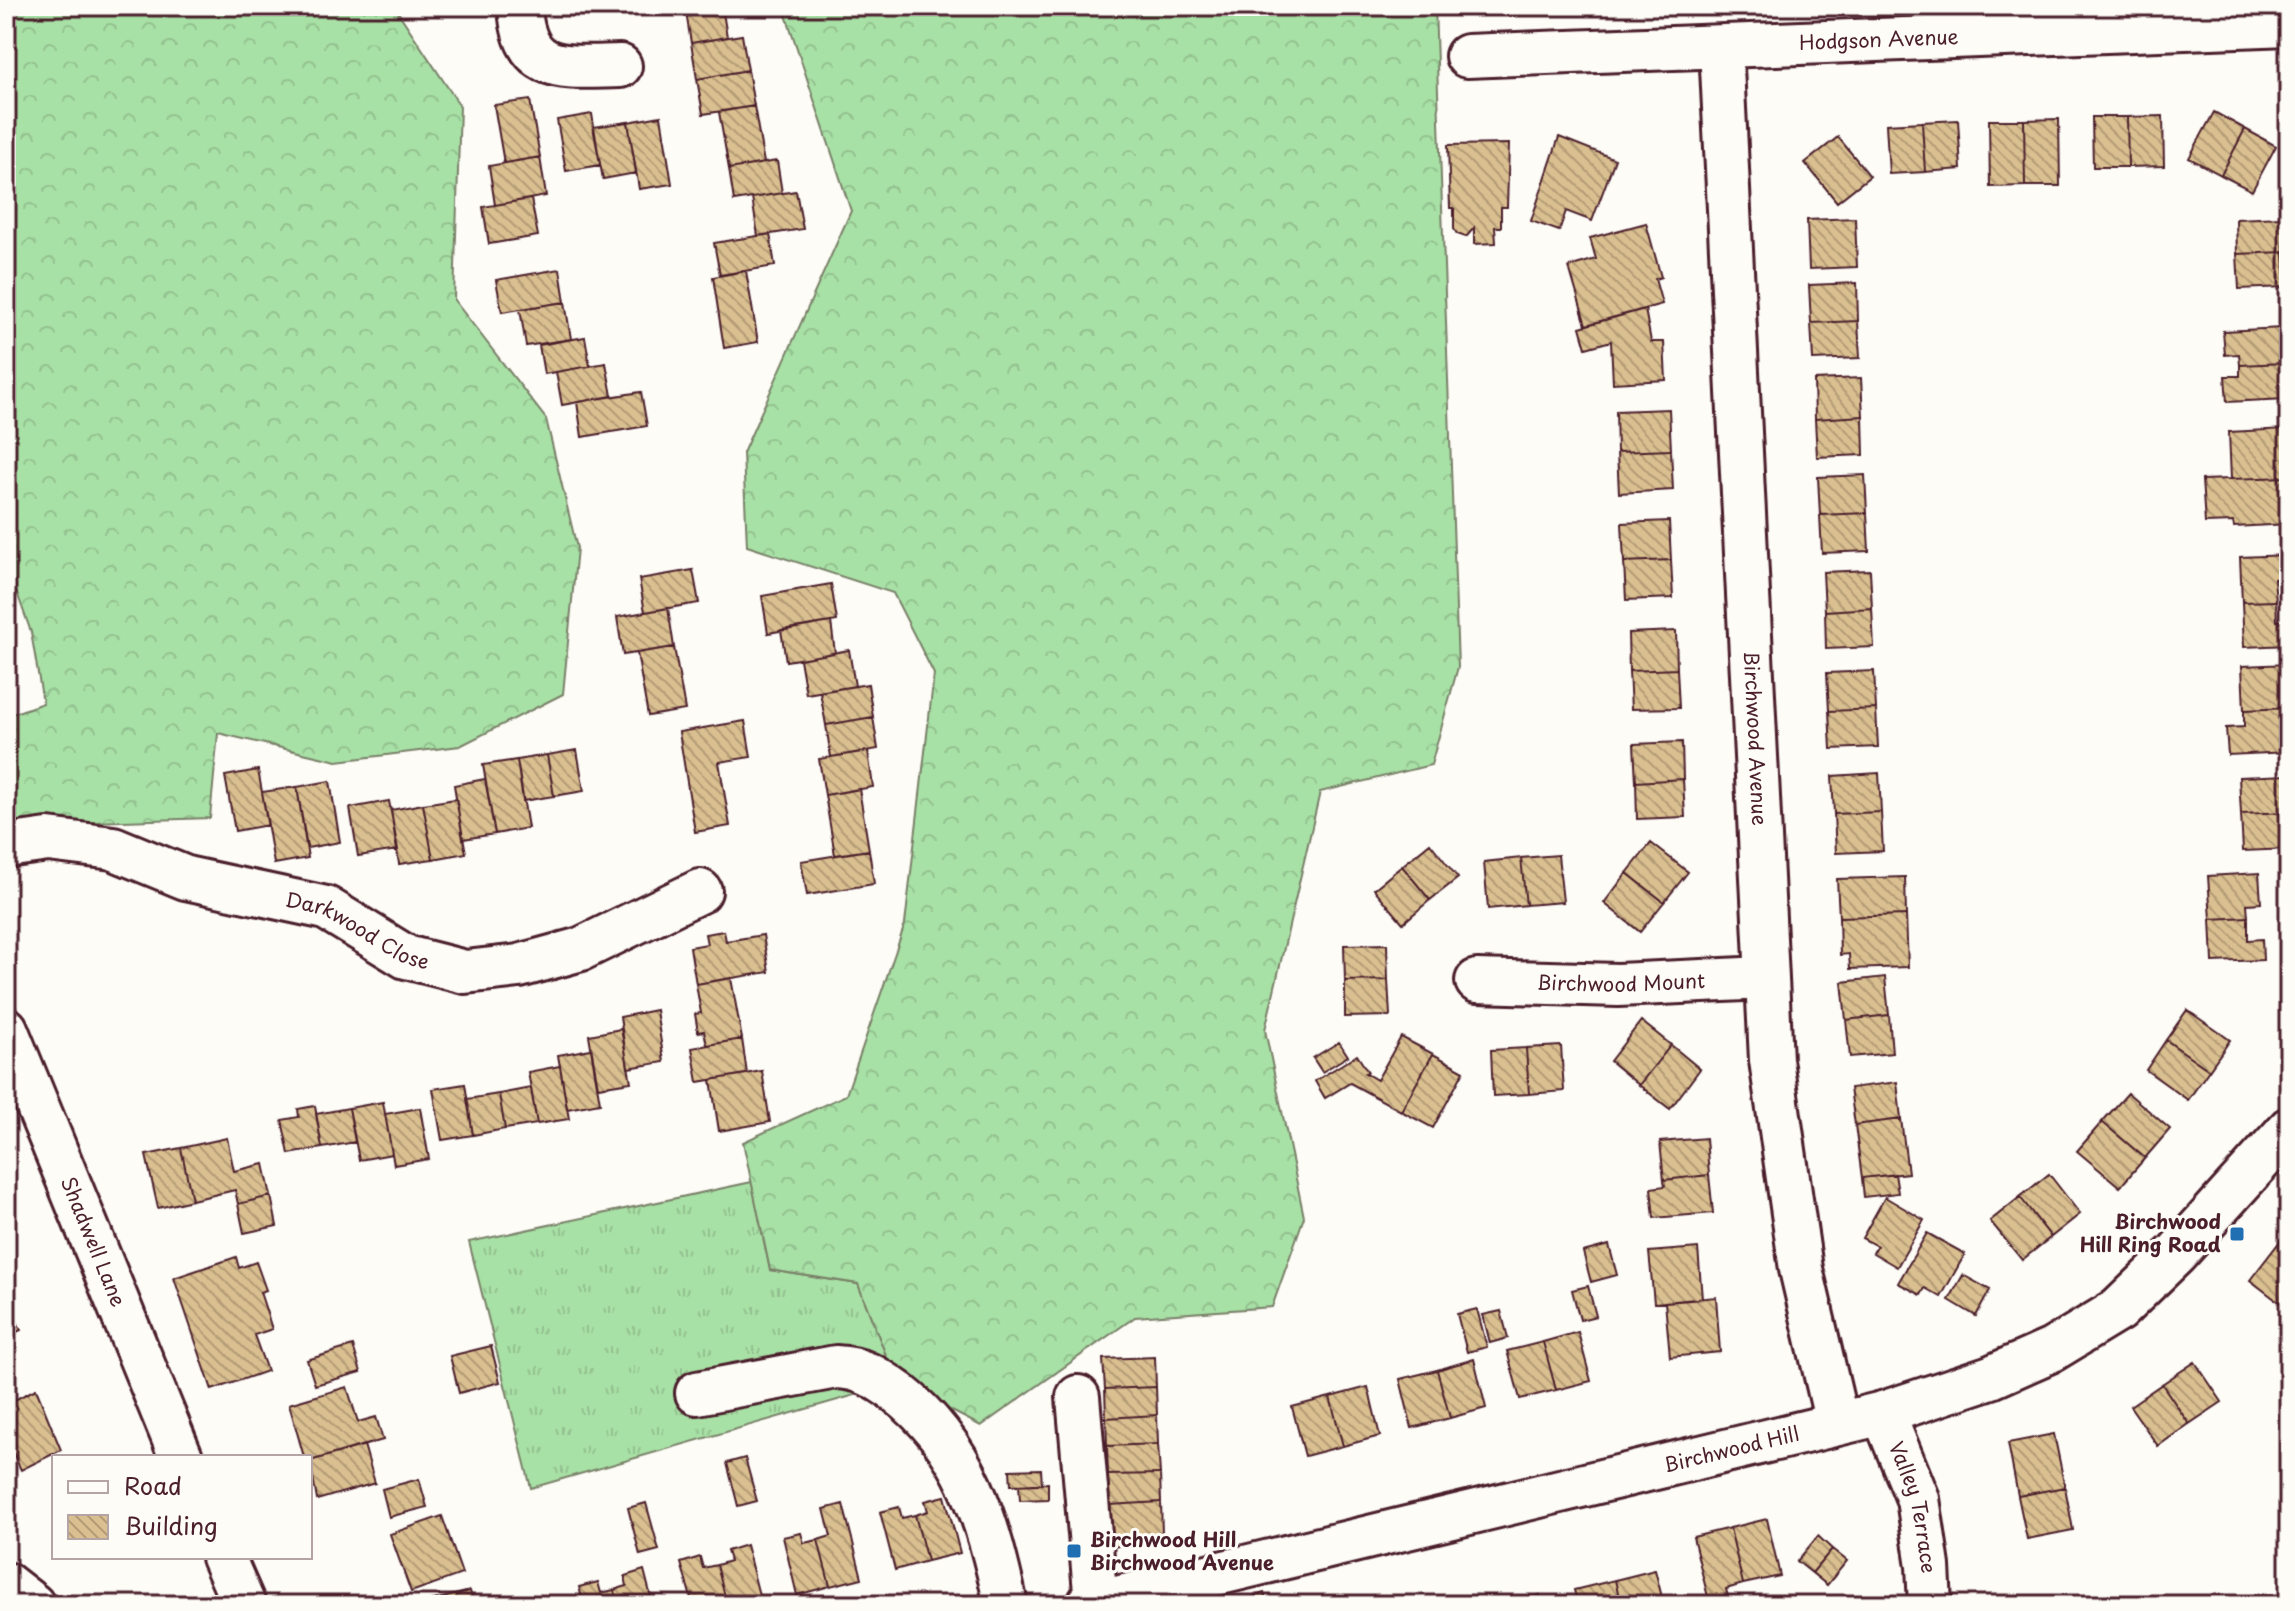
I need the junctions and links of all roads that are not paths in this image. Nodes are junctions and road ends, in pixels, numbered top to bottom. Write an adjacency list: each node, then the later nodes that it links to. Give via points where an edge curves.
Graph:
1 (520, 6): 5 (street, via 524,37 540,59 559,67)
2 (2289, 24): 3 (street, Hodgson Avenue)
3 (1721, 47): 4 (street, Hodgson Avenue); 8 (street, Birchwood Avenue)
4 (1467, 56)
5 (620, 66)
6 (6, 846): 7 (street, Darkwood Close, via 48,840 113,848 186,878 326,908 406,957 465,972 519,966 581,949)
7 (700, 891)
8 (1765, 978): 9 (street, Birchwood Mount, via 1618,985); 15 (street, Birchwood Avenue, via 1785,1171 1807,1299)
9 (1477, 981)
10 (6, 1029): 16 (street, Shadwell Lane)
11 (2289, 1129): 14 (street, Birchwood Hill, via 2118,1310 2052,1350 1991,1377)
12 (697, 1393): 23 (street, via 836,1367 858,1368 877,1378 942,1433 984,1517)
13 (1078, 1397): 20 (street)
14 (1883, 1413): 15 (street, Birchwood Hill); 24 (street, Valley Terrace, via 1918,1499)
15 (1837, 1423): 19 (street, Birchwood Hill)
16 (180, 1455)
17 (224, 1559): 22 (street)
18 (6, 1584): 21 (street)
19 (1163, 1596): 20 (street, Birchwood Hill)
20 (1092, 1604)
21 (33, 1605)
22 (244, 1605)
23 (1006, 1605)
24 (1930, 1605)

